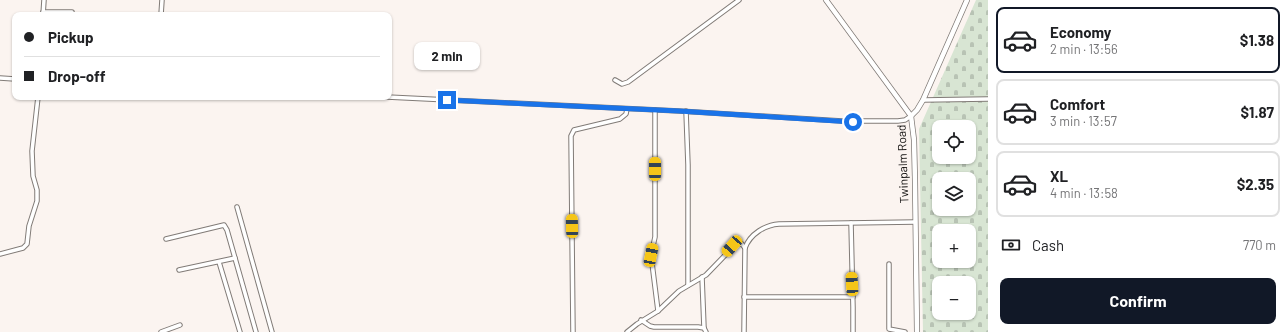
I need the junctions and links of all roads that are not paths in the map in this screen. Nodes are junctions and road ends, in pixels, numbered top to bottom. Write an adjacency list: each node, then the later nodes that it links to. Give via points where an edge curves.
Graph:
1 (44, 0): 6 (street)
2 (162, 0): 7 (street)
3 (739, 0): 10 (street, via 628,82 622,84)
4 (826, 0): 18 (main road, Twinpalm Road)
5 (967, 0): 14 (main road)
6 (43, 12)
7 (161, 12)
8 (0, 78): 9 (street)
9 (12, 79)
10 (615, 80)
11 (392, 97): 15 (street)
12 (988, 99): 14 (street)
13 (38, 100): 24 (street, via 32,151 37,201 29,226 27,244 23,248)
14 (923, 100): 18 (main road)
15 (627, 109): 16 (street); 41 (street, via 626,114 620,119 574,130 571,136)
16 (655, 110): 17 (street); 33 (street, via 656,229 651,255)
17 (686, 111): 18 (street, via 864,122 906,120); 30 (street)
18 (911, 116): 20 (main road, Twinpalm Road)
19 (238, 207): 40 (street)
20 (915, 222): 21 (street); 46 (main road, Twinpalm Road)
21 (851, 223): 23 (street, via 774,224 753,235); 32 (street)
22 (166, 239): 25 (street, via 224,225)
23 (745, 248): 29 (street, via 740,243 735,244); 31 (street)
24 (0, 254)
25 (235, 258): 26 (street); 39 (street)
26 (219, 262): 28 (street); 38 (street)
27 (889, 264): 45 (street, via 890,330)
28 (179, 270)
29 (702, 277): 30 (street); 36 (street)
30 (688, 285): 33 (street)
31 (744, 297): 32 (street); 43 (street)
32 (853, 297): 44 (street)
33 (658, 311): 34 (street)
34 (642, 320): 36 (street, via 654,327 698,327); 42 (street)
35 (180, 324): 37 (street)
36 (705, 330)
37 (161, 332)
38 (240, 332)
39 (256, 332)
40 (272, 332)
41 (573, 332)
42 (627, 332)
43 (744, 332)
44 (853, 332)
45 (905, 332)
46 (917, 332)

